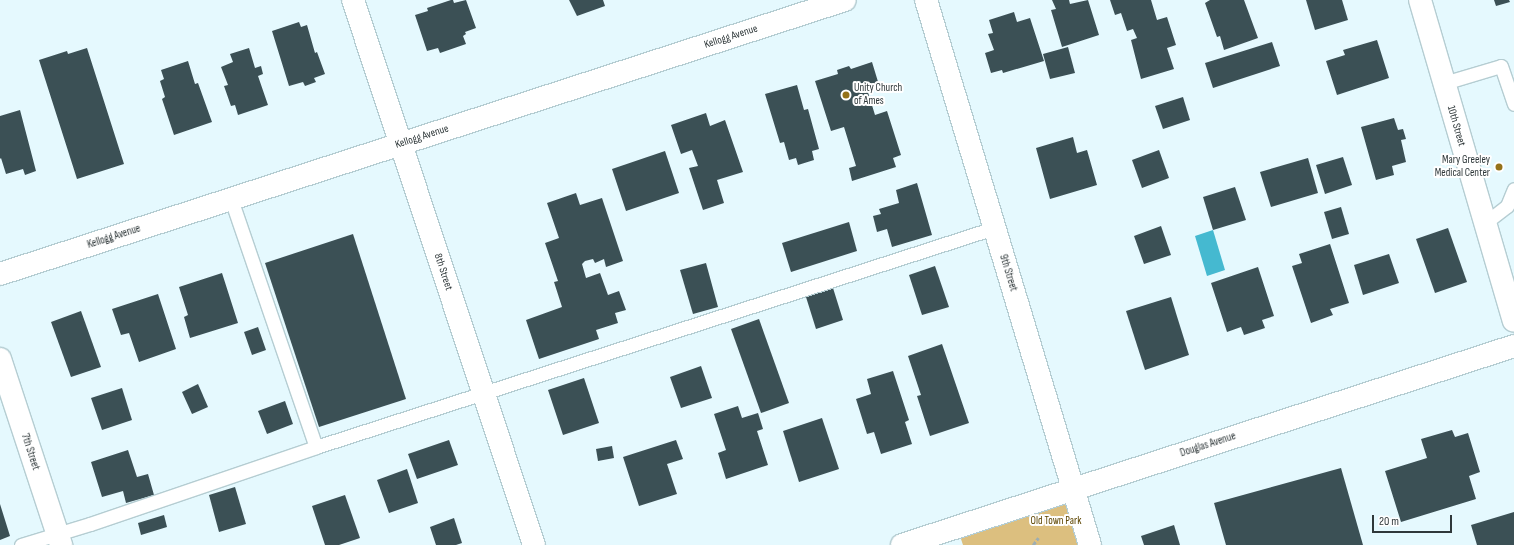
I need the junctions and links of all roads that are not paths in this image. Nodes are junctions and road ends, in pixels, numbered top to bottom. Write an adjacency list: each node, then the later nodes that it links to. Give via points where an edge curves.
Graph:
1 (353, 0): 7 (street, 8th Street)
2 (845, 0): 7 (street, Kellogg Avenue)
3 (926, 0): 11 (street, 9th Street)
4 (1420, 0): 5 (street, 10th Street)
5 (1444, 83): 6 (lane, via 1502,66); 10 (street, 10th Street)
6 (1514, 104)
7 (401, 144): 9 (street, Kellogg Avenue); 16 (street, 8th Street)
8 (1514, 189): 10 (lane, via 1507,206)
9 (231, 199): 12 (street, Kellogg Avenue); 17 (lane)
10 (1485, 223): 13 (street, 10th Street)
11 (994, 228): 16 (lane); 18 (street, 9th Street)
12 (0, 274)
13 (1514, 321)
14 (1514, 346): 18 (street, Douglas Avenue)
15 (0, 359): 19 (street, 7th Street)
16 (483, 393): 17 (lane); 21 (street, 8th Street)
17 (316, 447): 19 (lane)
18 (1074, 489): 22 (street, Douglas Avenue); 23 (street, 9th Street)
19 (59, 540): 20 (lane)
20 (21, 545)
21 (534, 545)
22 (902, 545)
23 (1090, 545)

